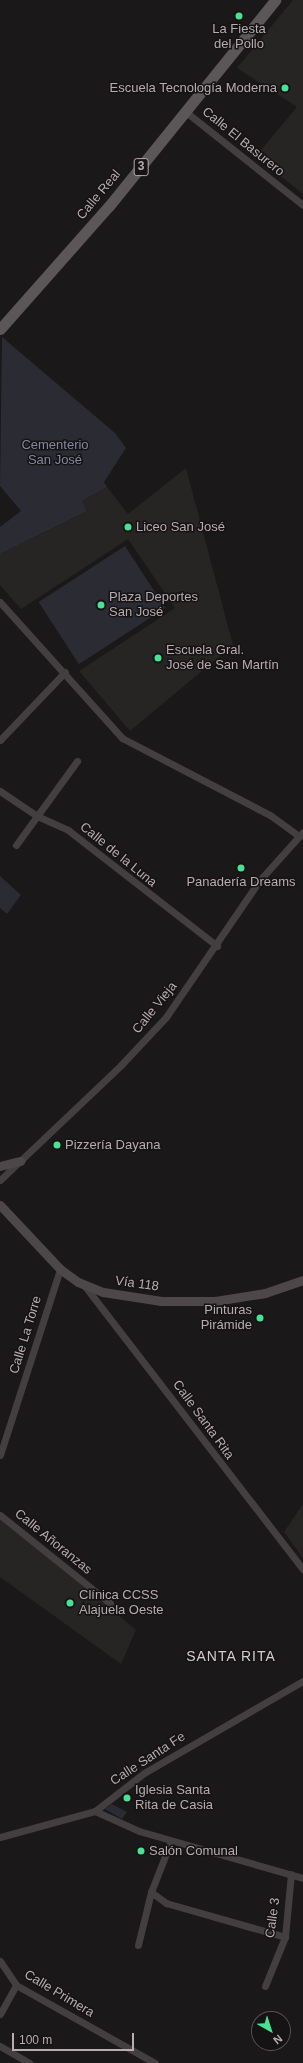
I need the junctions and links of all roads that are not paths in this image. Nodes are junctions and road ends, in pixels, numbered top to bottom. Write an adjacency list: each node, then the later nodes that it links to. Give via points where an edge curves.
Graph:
1 (275, 0): 2 (main road, Calle Real / 3)
2 (186, 112): 3 (street, Calle El Basurero); 4 (main road, Calle Real / 3)
3 (303, 205)
4 (0, 329)
5 (0, 602): 6 (street)
6 (65, 672): 7 (street); 11 (street, via 122,738)
7 (0, 740)
8 (77, 761): 10 (street)
9 (0, 791): 10 (street, Calle de la Luna)
10 (37, 816): 12 (street); 13 (street, Calle de la Luna, via 68,830)
11 (300, 833): 13 (street, Calle Vieja, via 259,881)
12 (16, 845)
13 (217, 946): 14 (street, Calle Vieja, via 142,1043)
14 (20, 1161): 15 (main road); 16 (street, Calle Vieja)
15 (0, 1166)
16 (0, 1180)
17 (0, 1205): 18 (main road, Vía 118)
18 (60, 1268): 20 (main road, Vía 118); 21 (street, Calle La Torre)
19 (303, 1280): 20 (main road, Vía 118, via 245,1297 187,1302 132,1298)
20 (84, 1285): 23 (street, Calle Santa Rita)
21 (0, 1455)
22 (0, 1515): 24 (street, Calle Añoranzas)
23 (303, 1569)
24 (110, 1603)
25 (303, 1681): 26 (street, Calle Santa Fe, via 144,1773)
26 (95, 1811): 27 (street, Calle Santa Fe); 28 (street)
27 (0, 1837)
28 (171, 1841): 29 (street); 31 (street)
29 (291, 1874): 30 (street); 32 (street, Calle 3)
30 (303, 1878)
31 (151, 1892): 32 (street, via 166,1903); 33 (street)
32 (285, 1937): 36 (street, Calle 3)
33 (138, 1945)
34 (0, 1961): 35 (street, Calle Primera)
35 (16, 1984): 37 (street); 40 (street, Calle Primera)
36 (265, 1986)
37 (0, 2014)
38 (0, 2046): 39 (street)
39 (30, 2063)
40 (155, 2063)

